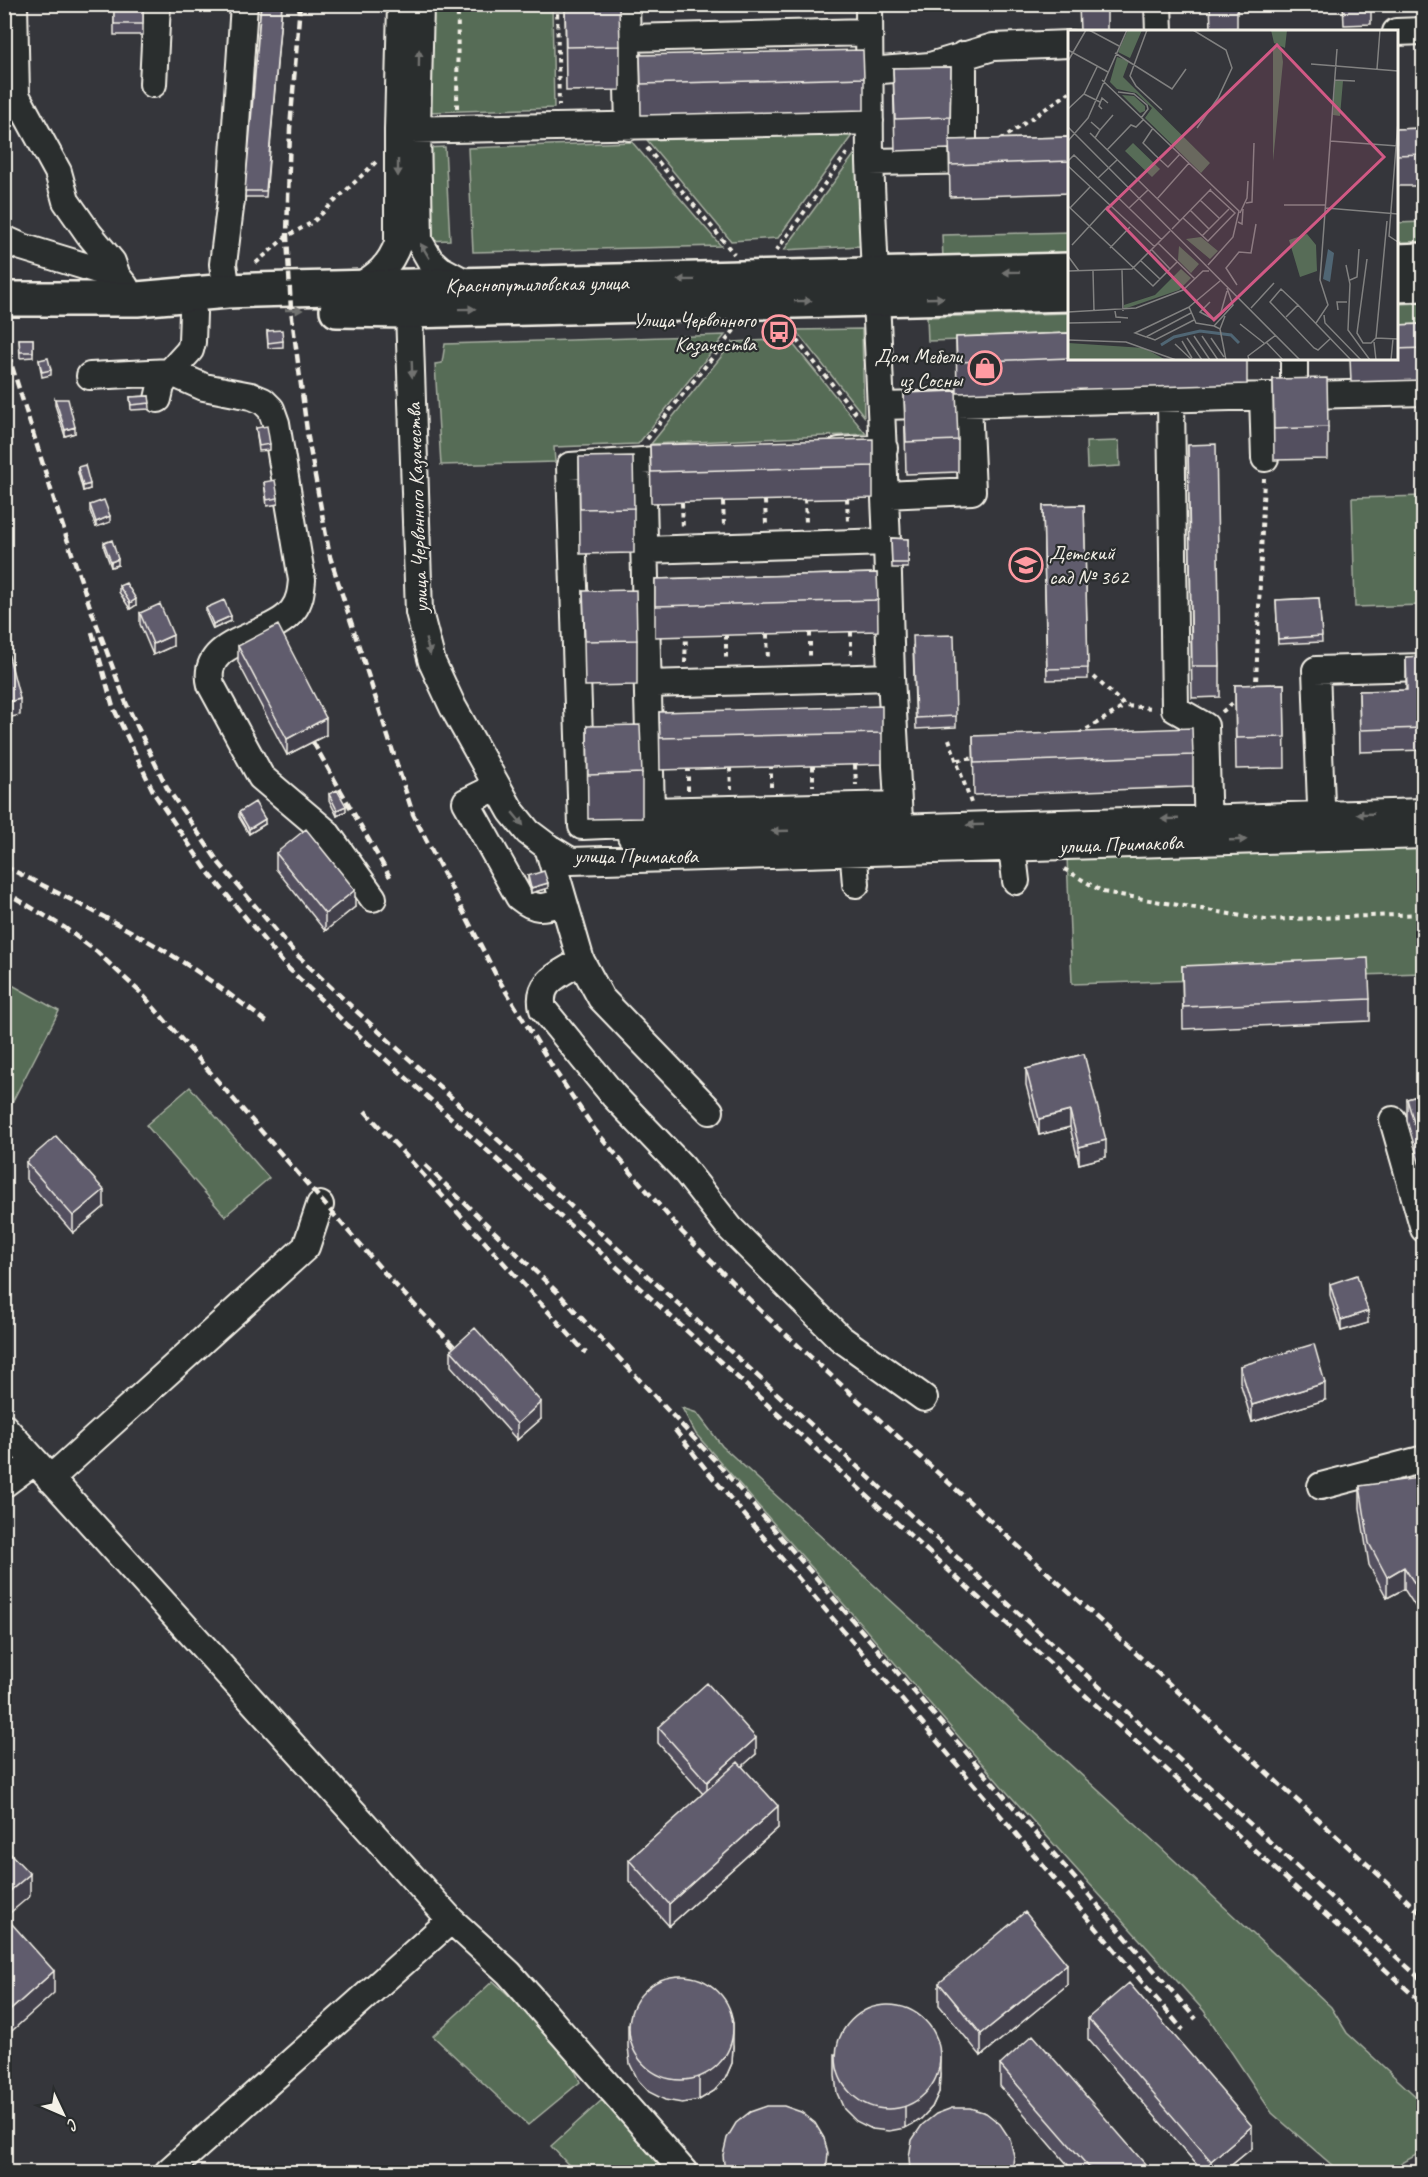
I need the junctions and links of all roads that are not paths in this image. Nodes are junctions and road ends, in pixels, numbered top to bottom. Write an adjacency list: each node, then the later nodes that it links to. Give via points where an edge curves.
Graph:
1 (14, 4): 32 (street, via 16,95 58,172 66,201)
2 (157, 4): 17 (street)
3 (243, 4): 34 (street, via 231,200 223,264)
4 (401, 4): 20 (street)
5 (420, 4): 20 (street, one-way to 5)
6 (626, 4): 13 (street)
7 (869, 4): 11 (street)
8 (1158, 4): 9 (street)
9 (1159, 30)
10 (1424, 31): 12 (street)
11 (869, 32): 13 (street); 16 (street)
12 (1398, 32)
13 (627, 38): 19 (street)
14 (1068, 44): 15 (street, via 993,46)
15 (963, 55): 16 (street, via 930,66); 22 (street)
16 (869, 71): 18 (street)
17 (153, 84)
18 (870, 121): 19 (street); 23 (street)
19 (629, 127): 20 (street)
20 (408, 130): 29 (street, one-way to 20, via 440,269 419,241); 33 (street, one-way to 33, via 398,243 381,272)
21 (1005, 159): 22 (street)
22 (968, 160): 23 (street)
23 (870, 162): 31 (street)
24 (4, 239): 32 (street)
25 (1424, 260): 26 (main road)
26 (1398, 261)
27 (1068, 270): 31 (main road, Краснопутиловская улица, one-way to 31)
28 (1424, 284): 30 (main road)
29 (471, 285): 31 (main road, Краснопутиловская улица, one-way to 29); 33 (main road, Краснопутиловская улица)
30 (1398, 285)
31 (876, 287): 35 (main road, Краснопутиловская улица, one-way to 35); 37 (main road, Краснопутиловская улица, one-way to 31); 49 (street)
32 (127, 288): 34 (main road, Краснопутиловская улица); 36 (main road, Краснопутиловская улица)
33 (356, 288): 34 (main road, Краснопутиловская улица)
34 (227, 291)
35 (1068, 294)
36 (4, 299)
37 (409, 311): 38 (main road, Краснопутиловская улица, one-way to 37); 61 (street, улица Червонного Казачества, one-way to 61, via 419,612 432,662)
38 (193, 313): 39 (main road, Краснопутиловская улица); 41 (street, via 190,350)
39 (4, 319)
40 (1294, 360): 44 (street)
41 (170, 372): 42 (street); 46 (street); 73 (street, via 204,387 251,396 271,409 302,580 299,600 280,623 228,646 217,655 210,666 211,685 261,777 326,832)
42 (90, 376)
43 (1424, 392): 44 (street)
44 (1294, 395): 45 (street)
45 (1263, 396): 47 (street); 54 (street)
46 (158, 399)
47 (1171, 399): 48 (street); 66 (street, via 1175,709 1205,726)
48 (968, 404): 49 (street); 55 (street, via 972,491)
49 (882, 406): 50 (street)
50 (884, 448): 51 (street); 55 (street)
51 (815, 452)
52 (711, 457): 53 (street)
53 (642, 460): 57 (street); 62 (street, via 570,466 582,826 651,823)
54 (1265, 465)
55 (885, 495): 56 (street)
56 (887, 542): 57 (street); 59 (street)
57 (645, 550): 60 (street)
58 (1424, 667): 64 (street, via 1316,670)
59 (891, 677): 60 (street); 65 (street)
60 (648, 684): 62 (street)
61 (496, 787): 69 (street, улица Червонного Казачества, one-way to 69, via 522,825); 74 (street, via 466,802 519,897 530,906 544,908)
62 (651, 811): 65 (street)
63 (1424, 812): 64 (street, улица Примакова, one-way to 64)
64 (1322, 826): 66 (street, улица Примакова); 67 (street, улица Примакова)
65 (899, 828): 66 (street, улица Примакова, one-way to 65); 68 (street, улица Примакова); 70 (street, улица Примакова)
66 (1208, 830): 70 (street, улица Примакова)
67 (1424, 835)
68 (853, 840): 69 (street, улица Примакова, via 569,838); 72 (street)
69 (548, 847): 74 (street)
70 (1012, 847): 71 (street)
71 (1016, 881)
72 (856, 884)
73 (373, 898)
74 (563, 902): 75 (street)
75 (581, 961): 76 (street, via 601,998); 80 (street, via 550,980 543,989 543,1010 614,1096 683,1168 730,1228 840,1338)
76 (710, 1111)
77 (1393, 1120): 79 (street)
78 (320, 1204): 83 (street, via 306,1247)
79 (1424, 1229)
80 (924, 1398)
81 (4, 1427): 83 (street)
82 (1424, 1459): 85 (street)
83 (43, 1470): 84 (street); 86 (street)
84 (4, 1484)
85 (1322, 1486)
86 (451, 1920): 87 (street); 88 (street, via 509,1973)
87 (168, 2172)
88 (684, 2172)

